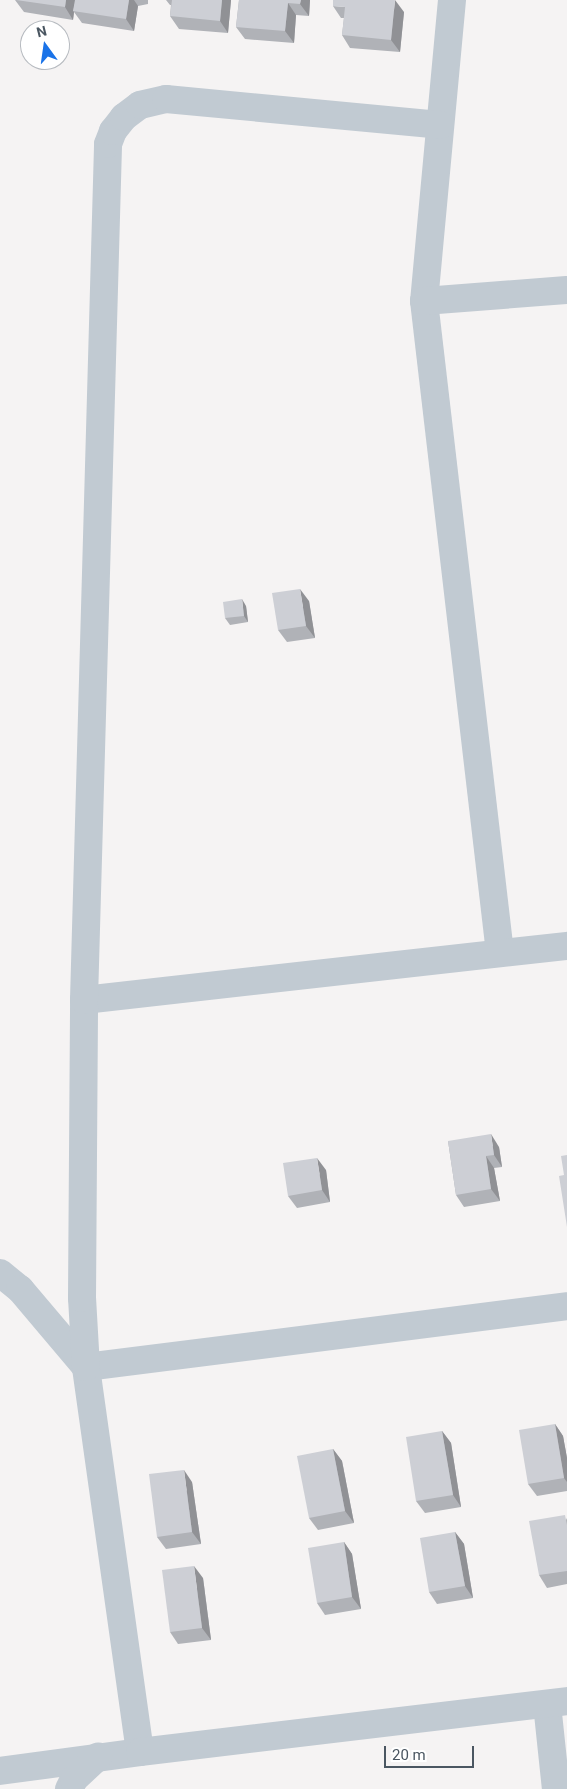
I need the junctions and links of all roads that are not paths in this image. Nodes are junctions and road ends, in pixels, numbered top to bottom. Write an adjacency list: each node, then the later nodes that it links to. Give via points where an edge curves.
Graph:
1 (452, 0): 2 (street)
2 (440, 125): 4 (street); 7 (street, via 166,99 140,105 113,131 108,144)
3 (567, 290): 4 (street)
4 (424, 301): 6 (street)
5 (567, 946): 6 (street)
6 (500, 953): 7 (street)
7 (84, 1000): 10 (street, via 82,1298)
8 (0, 1273): 10 (street, via 20,1290)
9 (567, 1306): 10 (street)
10 (86, 1367): 12 (street)
11 (557, 1703): 12 (street); 16 (street)
12 (140, 1752): 13 (street)
13 (98, 1757): 14 (street); 15 (street, via 74,1779)
14 (0, 1771)
15 (69, 1789)
16 (556, 1789)

